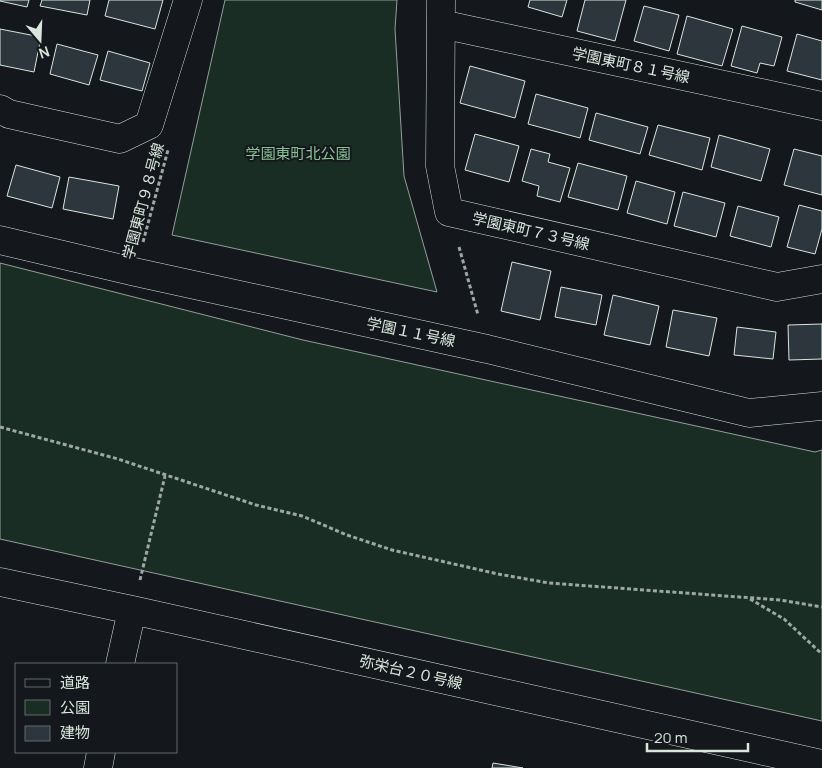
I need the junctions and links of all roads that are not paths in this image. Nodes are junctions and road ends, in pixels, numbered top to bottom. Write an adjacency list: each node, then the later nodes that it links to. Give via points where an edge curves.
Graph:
1 (188, 0): 4 (street, via 149,125 120,139 9,114)
2 (441, 12): 3 (street, 学園東町８１号線); 6 (street, 学園東町７３号線, via 440,166 449,212 777,287)
3 (822, 106)
4 (0, 109)
5 (0, 240): 7 (street, 学園１１号線, via 487,349 749,413)
6 (822, 279)
7 (822, 406)
8 (0, 582): 9 (street, 弥栄台２０号線)
9 (132, 610): 10 (street); 12 (street, 弥栄台２０号線)
10 (120, 663)
11 (101, 753): 13 (street)
12 (822, 764)
13 (98, 768)

